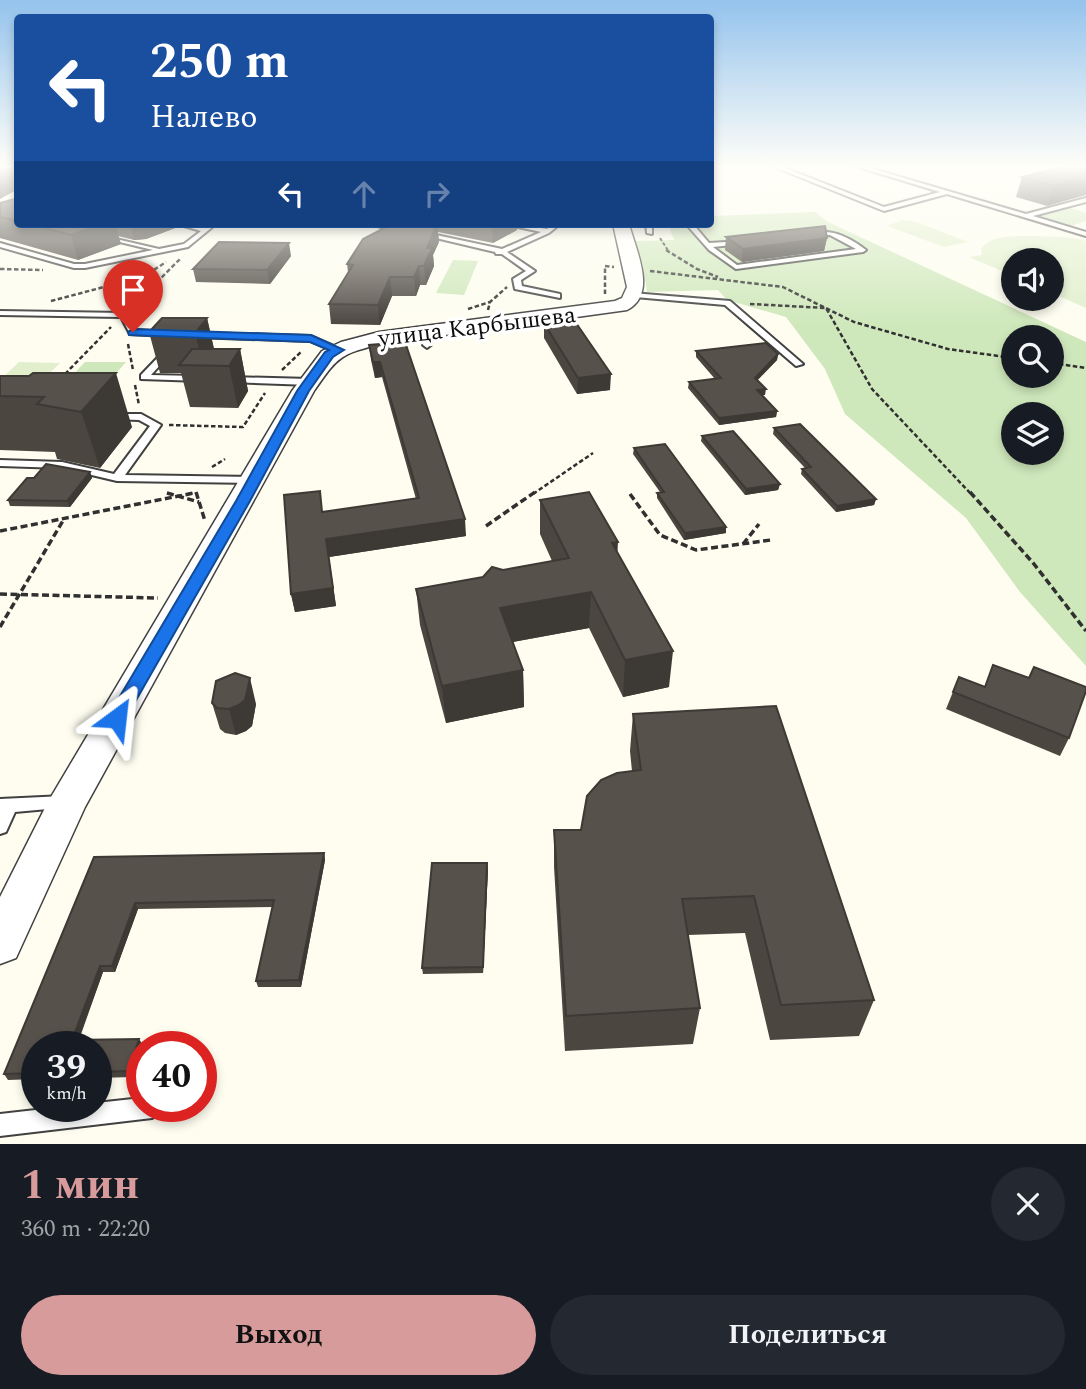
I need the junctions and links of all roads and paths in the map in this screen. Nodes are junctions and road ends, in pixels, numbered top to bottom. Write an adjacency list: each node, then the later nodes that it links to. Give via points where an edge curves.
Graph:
1 (1038, 219): 14 (lane)
2 (197, 228): 10 (lane)
3 (208, 228): 10 (lane)
4 (392, 228): 20 (lane)
5 (527, 228): 11 (lane)
6 (552, 228): 11 (lane)
7 (622, 228): 23 (street)
8 (649, 228): 12 (lane)
9 (693, 228): 18 (lane)
10 (206, 230): 19 (lane, via 186,246)
11 (547, 232): 20 (lane)
12 (650, 233): 26 (path, via 660,239 665,250)
13 (93, 234): 19 (lane)
14 (1086, 234)
15 (804, 236): 18 (lane, via 831,233 863,250 736,267)
16 (749, 241): 18 (lane)
17 (0, 245): 19 (lane, via 74,266)
18 (708, 245)
19 (166, 250)
20 (502, 251): 21 (lane); 25 (lane, via 531,271)
21 (492, 255)
22 (605, 266): 23 (path)
23 (632, 269): 26 (path); 27 (street)
24 (144, 277): 24 (path, via 136,288 122,310 117,294); 29 (path); 33 (path, via 186,251)
25 (517, 279): 28 (lane, via 519,287); 34 (path, via 490,302)
26 (727, 280): 31 (path, via 783,287)
27 (635, 295): 30 (lane); 37 (street, улица Карбышева, via 620,306 603,310 428,339 379,338)
28 (557, 296)
29 (46, 302)
30 (727, 303): 31 (path); 40 (lane)
31 (826, 308): 39 (path, via 854,322 948,349); 67 (path, via 872,389 1025,554)
32 (0, 313): 33 (lane)
33 (124, 315): 35 (lane, via 133,332); 43 (path); 48 (path)
34 (485, 319)
35 (174, 334)
36 (188, 334): 37 (lane, via 311,339)
37 (339, 350): 46 (street, улица Карбышева, via 329,355)
38 (180, 351): 44 (lane, via 167,351 144,377)
39 (1001, 356)
40 (799, 365)
41 (1064, 365): 42 (path)
42 (1086, 368)
43 (60, 379)
44 (208, 379)
45 (221, 379): 46 (lane)
46 (310, 382): 53 (street, улица Карбышева)
47 (102, 417): 48 (lane)
48 (141, 417): 51 (lane, via 156,425)
49 (593, 453): 59 (path)
50 (0, 463): 51 (lane, via 62,465)
51 (117, 478): 52 (lane)
52 (193, 480): 53 (lane); 54 (path)
53 (254, 481): 68 (street, улица Карбышева)
54 (196, 493): 56 (path); 57 (path)
55 (630, 494): 62 (path, via 660,536 696,550)
56 (64, 519): 60 (path); 64 (path)
57 (205, 521)
58 (759, 524): 62 (path)
59 (486, 526)
60 (0, 531)
61 (771, 540): 62 (path)
62 (743, 544)
63 (0, 594): 64 (path)
64 (21, 594): 65 (path); 66 (path)
65 (160, 598)
66 (0, 627)
67 (1086, 631)
68 (68, 802): 69 (lane); 71 (street, улица Карбышева)
69 (5, 805): 70 (lane)
70 (0, 827)
71 (0, 943)
72 (126, 1110): 73 (lane)
73 (0, 1125)

